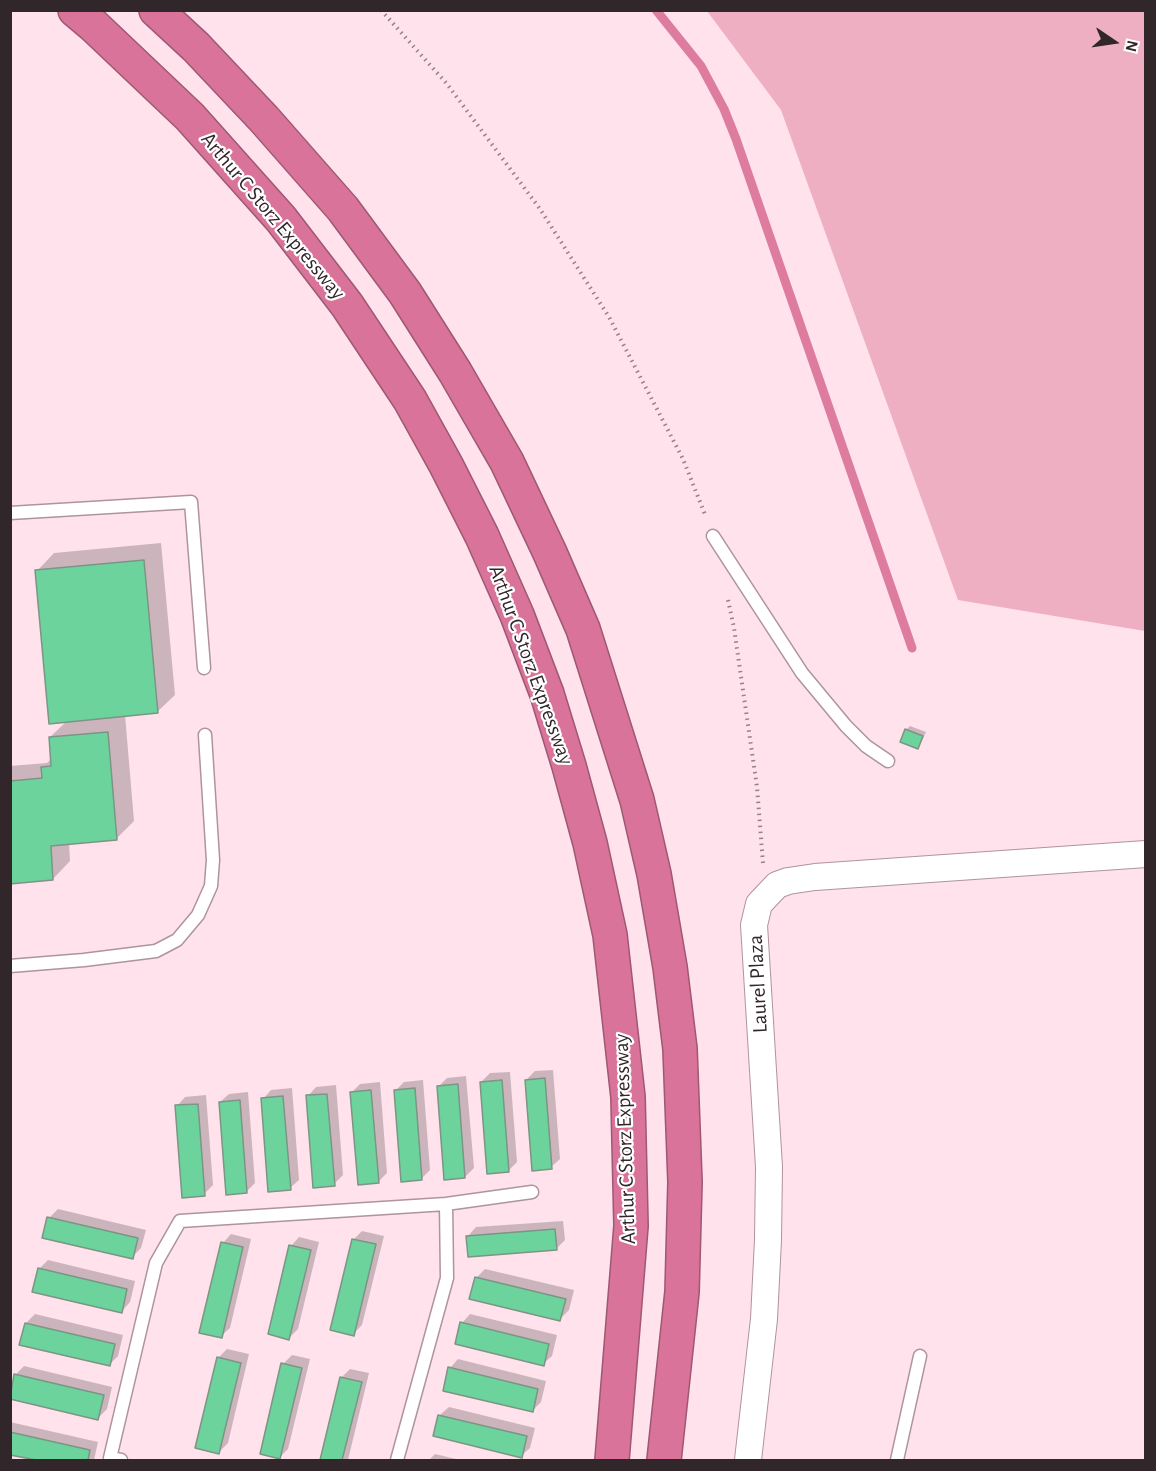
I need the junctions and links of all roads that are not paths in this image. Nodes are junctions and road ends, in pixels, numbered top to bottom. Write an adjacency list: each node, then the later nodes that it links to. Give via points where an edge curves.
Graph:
1 (75, 10): 15 (highway, Arthur C Storz Expressway, via 190,117 281,219 346,305 410,400 446,465 517,615 543,684 572,777 610,935 628,1096 631,1226)
2 (156, 10): 16 (highway, via 196,47 335,200 405,293 507,462 583,630 637,800 668,955 680,1049 685,1182 682,1292)
3 (10, 513): 5 (lane, via 191,502)
4 (713, 536): 7 (lane, via 802,673 846,726)
5 (204, 668)
6 (205, 735): 9 (lane, via 213,860 211,886 198,915 177,940 156,951)
7 (888, 761)
8 (1146, 854): 17 (street, Laurel Plaza, via 815,877 777,885 759,904 754,926 769,1167 768,1240 763,1330)
9 (10, 966)
10 (532, 1192): 11 (lane)
11 (446, 1204): 13 (lane, via 180,1221 156,1263); 14 (lane, via 447,1278)
12 (920, 1356): 18 (lane)
13 (113, 1460)
14 (397, 1461)
15 (612, 1461)
16 (664, 1461)
17 (748, 1461)
18 (897, 1461)

